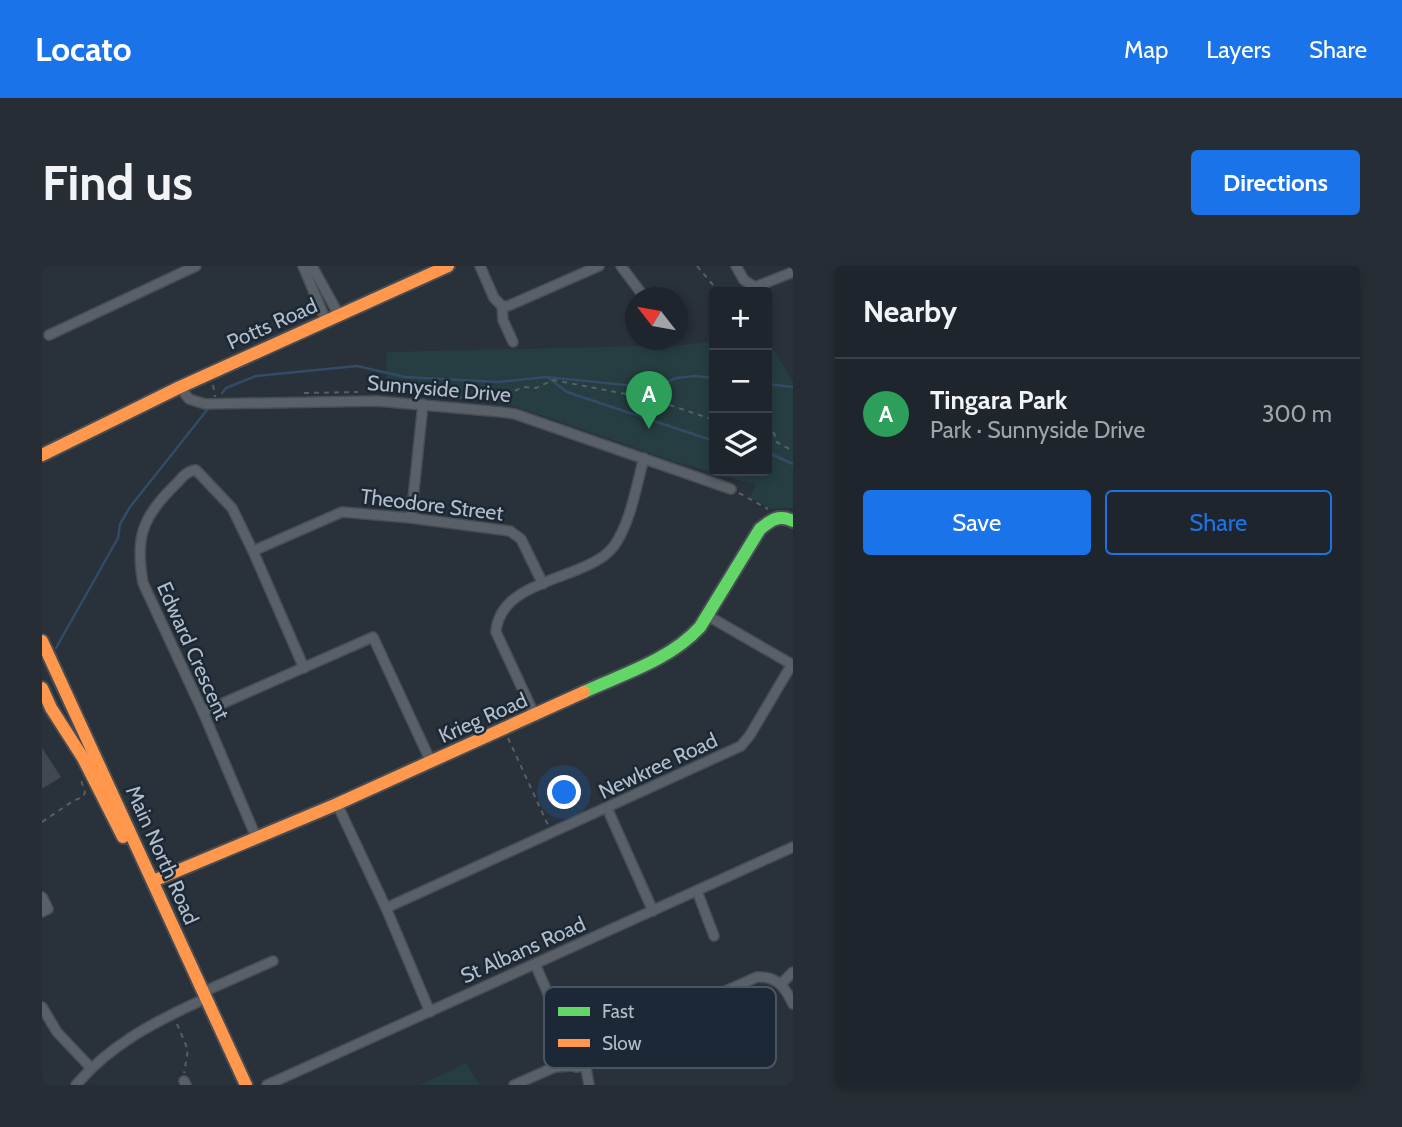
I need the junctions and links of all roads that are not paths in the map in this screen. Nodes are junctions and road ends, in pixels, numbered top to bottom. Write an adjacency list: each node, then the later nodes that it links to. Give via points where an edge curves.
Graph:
1 (196, 266): 14 (street)
2 (303, 266): 13 (street)
3 (312, 266): 12 (street)
4 (448, 266): 12 (street, Potts Road)
5 (480, 266): 11 (street)
6 (599, 266): 11 (street)
7 (621, 266): 10 (street)
8 (736, 266): 9 (street, via 755,287)
9 (793, 272)
10 (637, 287)
11 (502, 306): 15 (street)
12 (339, 315): 13 (street, Potts Road)
13 (326, 321): 16 (street, Potts Road)
14 (49, 335)
15 (513, 342)
16 (180, 387): 17 (street, Sunnyside Drive, via 189,399 205,404); 18 (street, Potts Road)
17 (421, 400): 21 (street, Sunnyside Drive, via 515,414); 23 (street)
18 (113, 418): 19 (street, Potts Road); 20 (street, Potts Road)
19 (42, 448)
20 (42, 455)
21 (645, 458): 22 (street, Sunnyside Drive); 26 (street, via 625,524 613,547)
22 (731, 489)
23 (411, 518): 25 (street, Theodore Street, via 342,512); 26 (street, Theodore Street, via 510,531 521,539)
24 (782, 519): 27 (street, Krieg Road, via 760,529)
25 (253, 551): 30 (street, Edward Crescent); 32 (street, Edward Crescent, via 232,508 196,470 188,471 155,505 141,533 143,583)
26 (543, 584): 33 (street, via 508,603 496,632)
27 (708, 616): 29 (street); 33 (street, Krieg Road, via 689,639 659,658)
28 (42, 640): 40 (street, Main North Road)
29 (793, 664): 36 (street, Newkree Road, via 741,746)
30 (303, 668): 32 (street); 34 (street, via 373,637)
31 (42, 688): 39 (street, Main North Road)
32 (203, 712): 37 (street, Edward Crescent)
33 (535, 716): 34 (street, Krieg Road)
34 (431, 762): 35 (street, Krieg Road)
35 (337, 804): 37 (street, Krieg Road); 44 (street)
36 (607, 808): 44 (street, Newkree Road); 45 (street)
37 (256, 837): 40 (street, Krieg Road)
38 (793, 847): 41 (street, St Albans Road)
39 (140, 873): 40 (street); 43 (street, Main North Road)
40 (153, 881): 43 (street); 54 (street, Main North Road)
41 (697, 891): 45 (street, St Albans Road); 47 (street)
42 (42, 897): 46 (street, via 48,909)
43 (152, 900): 54 (street, Main North Road)
44 (386, 908): 57 (street)
45 (653, 911): 49 (street, St Albans Road)
46 (42, 912)
47 (714, 936)
48 (273, 961): 54 (street)
49 (535, 964): 52 (street); 57 (street, St Albans Road)
50 (793, 972): 51 (street)
51 (781, 984): 53 (street, via 763,976); 55 (street)
52 (545, 987)
53 (732, 987)
54 (201, 997): 58 (street, via 127,1039); 63 (street, Main North Road); 64 (street, Main North Road)
55 (793, 1004)
56 (42, 1007): 58 (street, via 57,1032)
57 (430, 1012): 65 (street, St Albans Road)
58 (90, 1068): 62 (street)
59 (553, 1068): 66 (street)
60 (574, 1068): 61 (street)
61 (589, 1084)
62 (76, 1085)
63 (236, 1085)
64 (246, 1085)
65 (267, 1085)
66 (514, 1085)

